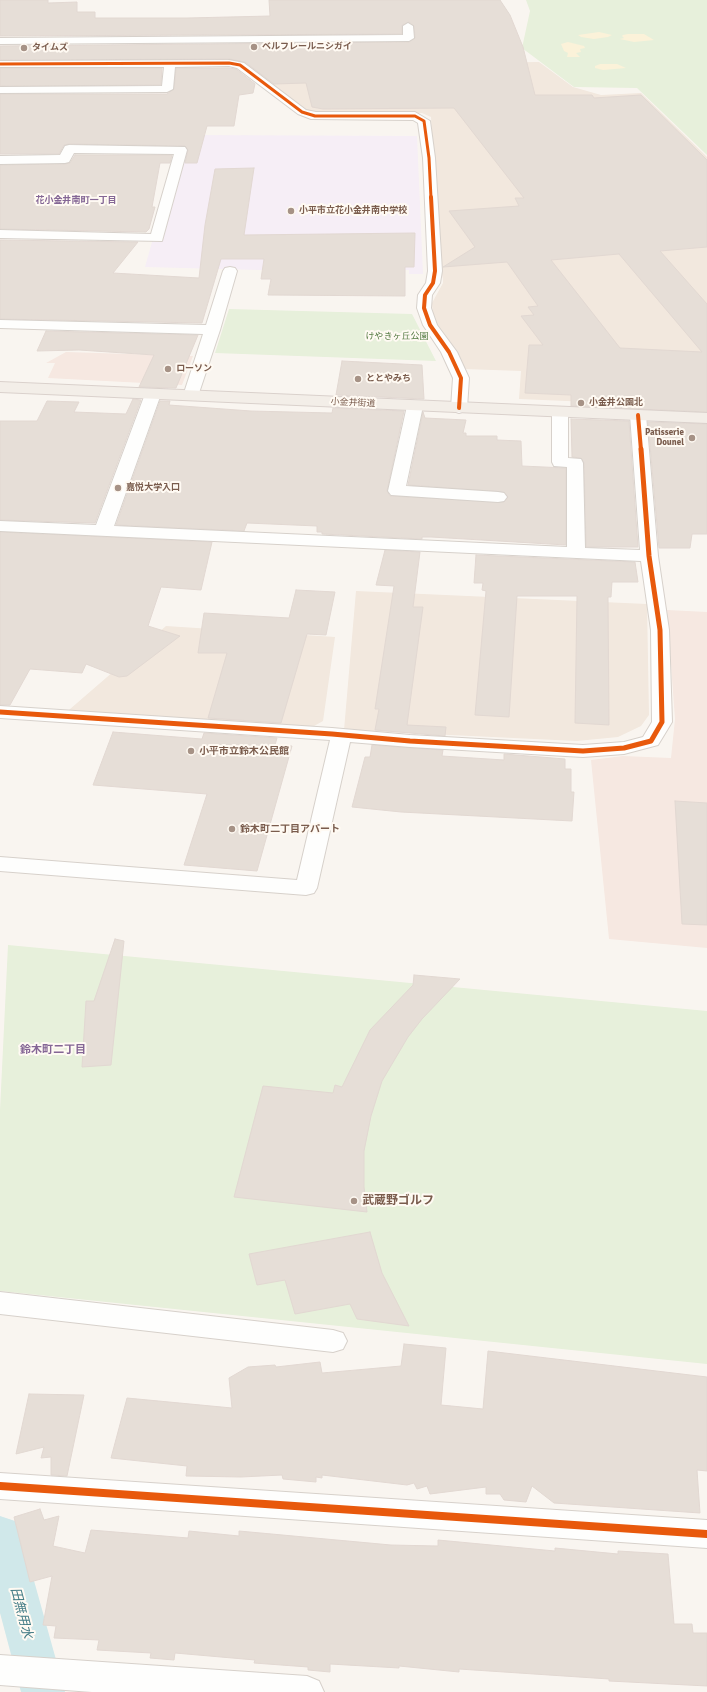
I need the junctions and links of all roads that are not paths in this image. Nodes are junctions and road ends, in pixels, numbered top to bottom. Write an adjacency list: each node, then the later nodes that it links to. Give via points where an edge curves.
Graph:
1 (408, 26): 2 (street, via 409,38)
2 (0, 41)
3 (170, 63): 4 (street); 5 (street, via 167,89); 17 (street, via 240,65 302,112 315,116 415,116 424,121 429,158 435,271 425,296 424,308 430,325 449,352 461,378)
4 (0, 64)
5 (0, 90)
6 (0, 148): 7 (street)
7 (67, 154): 8 (street); 9 (street, via 119,159 126,149 181,150 157,238)
8 (0, 160)
9 (0, 234)
10 (230, 271): 12 (street)
11 (0, 324): 12 (street)
12 (213, 330): 15 (street)
13 (0, 387): 14 (main road, 小金井街道)
14 (153, 394): 15 (main road, 小金井街道); 23 (street)
15 (191, 396): 16 (main road, 小金井街道)
16 (415, 406): 17 (main road, 小金井街道); 21 (street, via 397,491)
17 (459, 408): 18 (main road, 小金井街道)
18 (560, 412): 19 (main road, 小金井街道); 24 (street, via 560,462 575,463)
19 (638, 415): 20 (main road, 小金井街道); 25 (street)
20 (707, 418)
21 (498, 497)
22 (0, 526): 23 (street)
23 (102, 531): 24 (street)
24 (576, 552): 25 (street)
25 (649, 556): 27 (street, via 656,587 660,630 662,722 651,741 624,748 583,751 410,742)
26 (0, 712): 27 (street)
27 (341, 735): 28 (street, via 306,888)
28 (0, 864)
29 (0, 1303): 30 (street)
30 (333, 1341)
31 (6, 1486): 32 (street)
32 (707, 1534)
33 (2, 1670): 34 (street)
34 (307, 1692)

